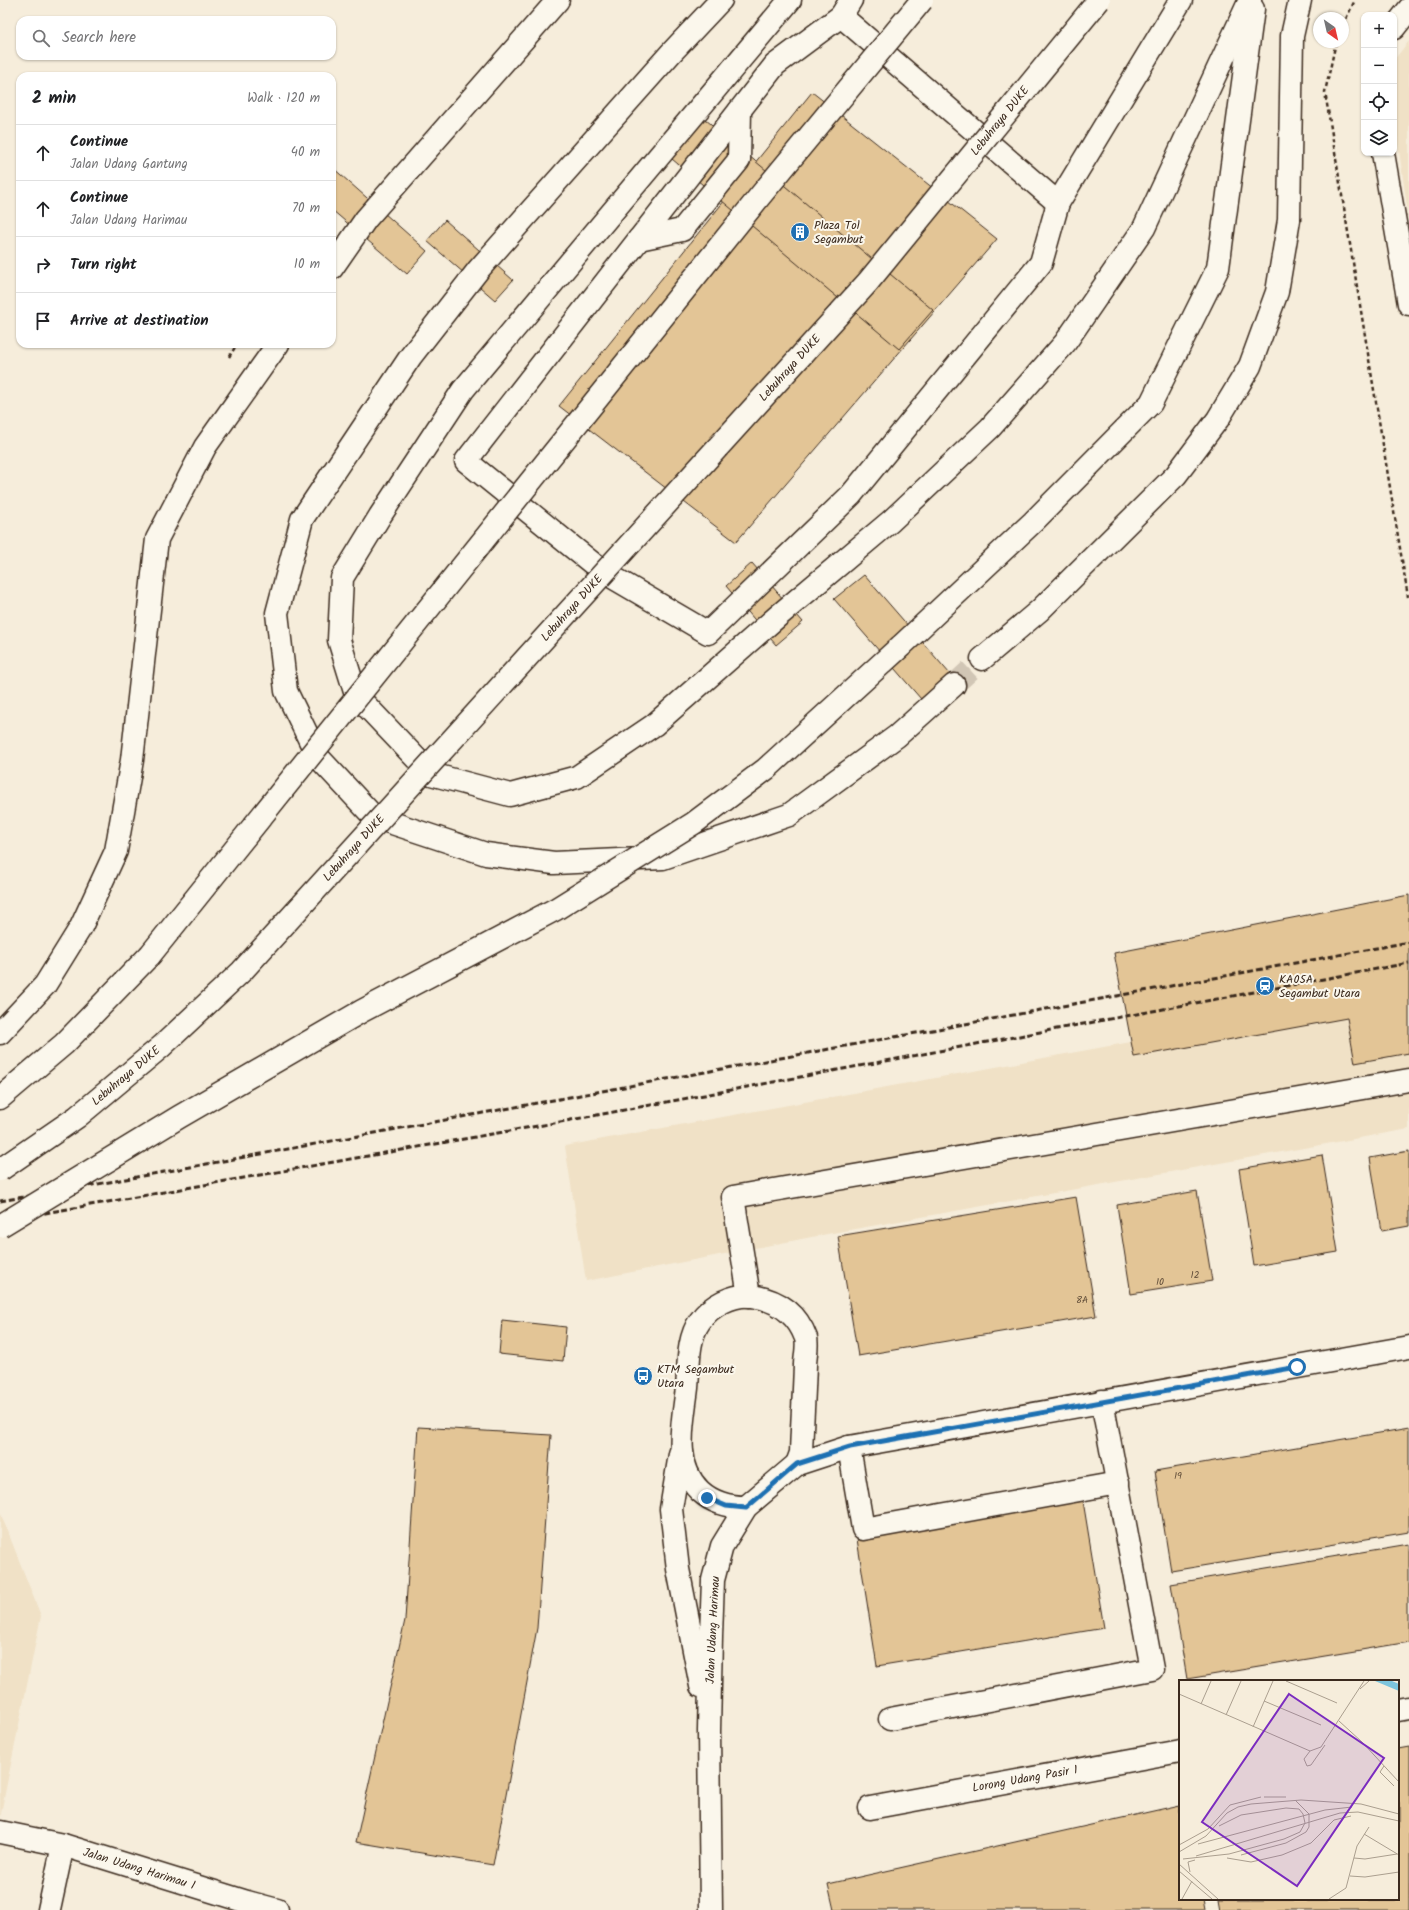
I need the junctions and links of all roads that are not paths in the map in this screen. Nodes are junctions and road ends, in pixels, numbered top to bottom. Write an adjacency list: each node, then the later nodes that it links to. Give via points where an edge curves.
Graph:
1 (558, 0): 17 (main road, via 366,219)
2 (721, 0): 21 (main road, via 478,269 411,356 302,519 277,612 286,691 318,757 374,817 486,854 554,863 663,858 789,814 897,736)
3 (790, 0): 7 (main road, via 462,390 342,578 339,640 356,695 431,774 510,795 577,777 654,725 915,499 990,428 1065,343 1140,234)
4 (922, 0): 24 (main road, bridge, via 760,196 150,955 64,1044)
5 (1099, 0): 25 (main road, Lebuhraya DUKE, bridge, via 868,282 242,971 162,1046 77,1117)
6 (1181, 0): 15 (main road)
7 (1250, 0)
8 (1254, 0): 26 (main road, bridge, via 1218,268 1151,403 1033,522 766,769 694,823 556,908 362,1011 179,1117)
9 (1300, 0): 20 (main road, via 1292,36 1289,220 1277,292 1250,366 1218,419 1176,475 1040,610)
10 (846, 8): 13 (main road, via 776,64); 15 (main road)
11 (1409, 9): 12 (main road)
12 (1397, 24)
13 (740, 110): 16 (main road); 16 (main road, via 738,160 682,230)
14 (1384, 156): 18 (main road)
15 (1058, 204): 16 (main road, via 1041,263 851,495 708,633 602,571 466,461)
16 (639, 239)
17 (336, 262)
18 (1409, 304)
19 (275, 348): 22 (main road, via 205,447 157,539 132,760 116,851 81,927 45,985)
20 (982, 659)
21 (954, 685)
22 (0, 1033)
23 (1409, 1080): 27 (main road, via 733,1197)
24 (0, 1098)
25 (0, 1170)
26 (0, 1226)
27 (749, 1296): 31 (main road, via 730,1298 714,1307 700,1320 691,1337); 32 (main road, via 768,1298 785,1307 798,1321 806,1340 801,1453)
28 (1409, 1347): 29 (main road, Jalan Udang Harimau)
29 (1102, 1401): 30 (main road, Jalan Udang Harimau); 33 (main road)
30 (850, 1447): 32 (main road, Jalan Udang Harimau); 33 (main road, via 863,1529)
31 (681, 1448): 34 (main road, via 684,1467 693,1484 707,1498 726,1506); 38 (main road, Jalan Udang Harimau, via 671,1509 678,1569)
32 (797, 1464): 34 (main road, Jalan Udang Harimau)
33 (1118, 1483): 37 (main road, via 1152,1669)
34 (746, 1508): 38 (main road, Jalan Udang Harimau, via 722,1546 713,1580)
35 (1409, 1708): 36 (main road)
36 (1399, 1710)
37 (890, 1719)
38 (709, 1731): 45 (main road, Jalan Udang Harimau)
39 (1179, 1751): 40 (main road, Lorong Udang Pasir 1)
40 (870, 1808)
41 (0, 1832): 42 (main road, Jalan Udang Harimau 1)
42 (63, 1846): 43 (main road); 44 (main road, Jalan Udang Harimau 1)
43 (49, 1910)
44 (277, 1910)
45 (711, 1910)

